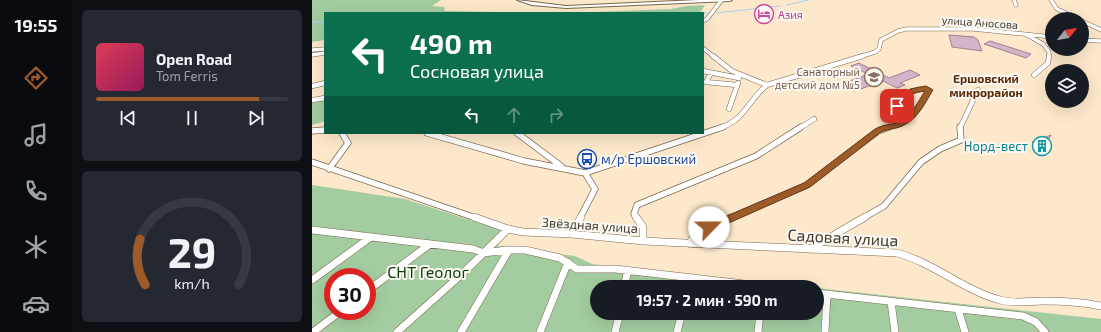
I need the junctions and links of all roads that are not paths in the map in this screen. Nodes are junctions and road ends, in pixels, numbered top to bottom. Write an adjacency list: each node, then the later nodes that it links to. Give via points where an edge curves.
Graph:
1 (519, 0): 5 (main road, via 532,4 566,7)
2 (730, 0): 5 (main road)
3 (1014, 0): 6 (street)
4 (1051, 0): 7 (street, via 1057,8)
5 (721, 1): 8 (street)
6 (1016, 4)
7 (1065, 12)
8 (704, 20)
9 (1089, 24): 10 (street)
10 (1101, 30)
11 (1026, 34): 12 (street, улица Аносова); 22 (street, via 1043,44 1049,52 1048,63); 26 (street, улица Аносова, via 973,29 906,29 881,40 879,49 875,52)
12 (1045, 36)
13 (1089, 40): 14 (street)
14 (1101, 41)
15 (324, 49): 17 (street)
16 (704, 49): 23 (street)
17 (312, 50)
18 (324, 53): 19 (street)
19 (312, 55)
20 (704, 71): 21 (street)
21 (711, 73): 23 (street); 25 (street, via 706,82)
22 (1034, 75)
23 (740, 76): 25 (street); 26 (street)
24 (324, 83): 27 (street)
25 (737, 85): 32 (street)
26 (767, 85): 36 (street, via 758,92 742,115 723,127)
27 (312, 86)
28 (978, 90): 54 (street, via 960,127 961,140 940,149 921,162 884,206)
29 (324, 98): 30 (street)
30 (312, 100)
31 (897, 106): 53 (street, via 912,91 926,88 929,90 911,118 878,131 816,179 797,190 703,230 690,240)
32 (729, 109)
33 (814, 119): 51 (street, Звёздная улица, via 756,156 637,205 634,214 643,227)
34 (324, 130): 35 (street)
35 (312, 131)
36 (704, 133)
37 (343, 134): 42 (street, via 348,143)
38 (430, 134): 43 (street, via 524,162)
39 (518, 134): 43 (street)
40 (702, 134): 44 (street)
41 (312, 162): 42 (street, Звёздная улица)
42 (329, 168): 45 (street, Звёздная улица)
43 (563, 168): 44 (street)
44 (585, 173): 48 (street, via 595,188)
45 (508, 229): 48 (street, Звёздная улица); 56 (street)
46 (312, 230): 47 (street)
47 (320, 231): 49 (street); 50 (street)
48 (572, 234): 51 (street, Звёздная улица)
49 (312, 236)
50 (371, 237): 52 (street); 60 (street)
51 (643, 241): 53 (street, Садовая улица)
52 (430, 244): 56 (street, via 473,249); 63 (street)
53 (690, 244): 54 (street, Садовая улица)
54 (809, 249): 67 (street, Садовая улица, via 908,255 977,292 1002,301 1067,301)
55 (510, 250): 56 (street); 57 (street, via 525,250); 75 (street)
56 (484, 253): 74 (street)
57 (568, 262): 58 (street, via 577,269); 76 (street)
58 (628, 270): 59 (street); 61 (street)
59 (692, 278): 62 (street)
60 (312, 280)
61 (626, 280)
62 (708, 280)
63 (376, 284)
64 (824, 294): 65 (street)
65 (827, 294): 66 (street); 80 (street)
66 (891, 302): 68 (street); 81 (street)
67 (1101, 306)
68 (958, 309): 82 (street); 83 (street, via 1023,316 1033,319)
69 (329, 320): 73 (street)
70 (618, 320): 77 (street)
71 (680, 320): 78 (street)
72 (759, 320): 79 (street)
73 (314, 332)
74 (397, 332)
75 (461, 332)
76 (540, 332)
77 (615, 332)
78 (676, 332)
79 (758, 332)
80 (825, 332)
81 (895, 332)
82 (965, 332)
83 (1045, 332)

